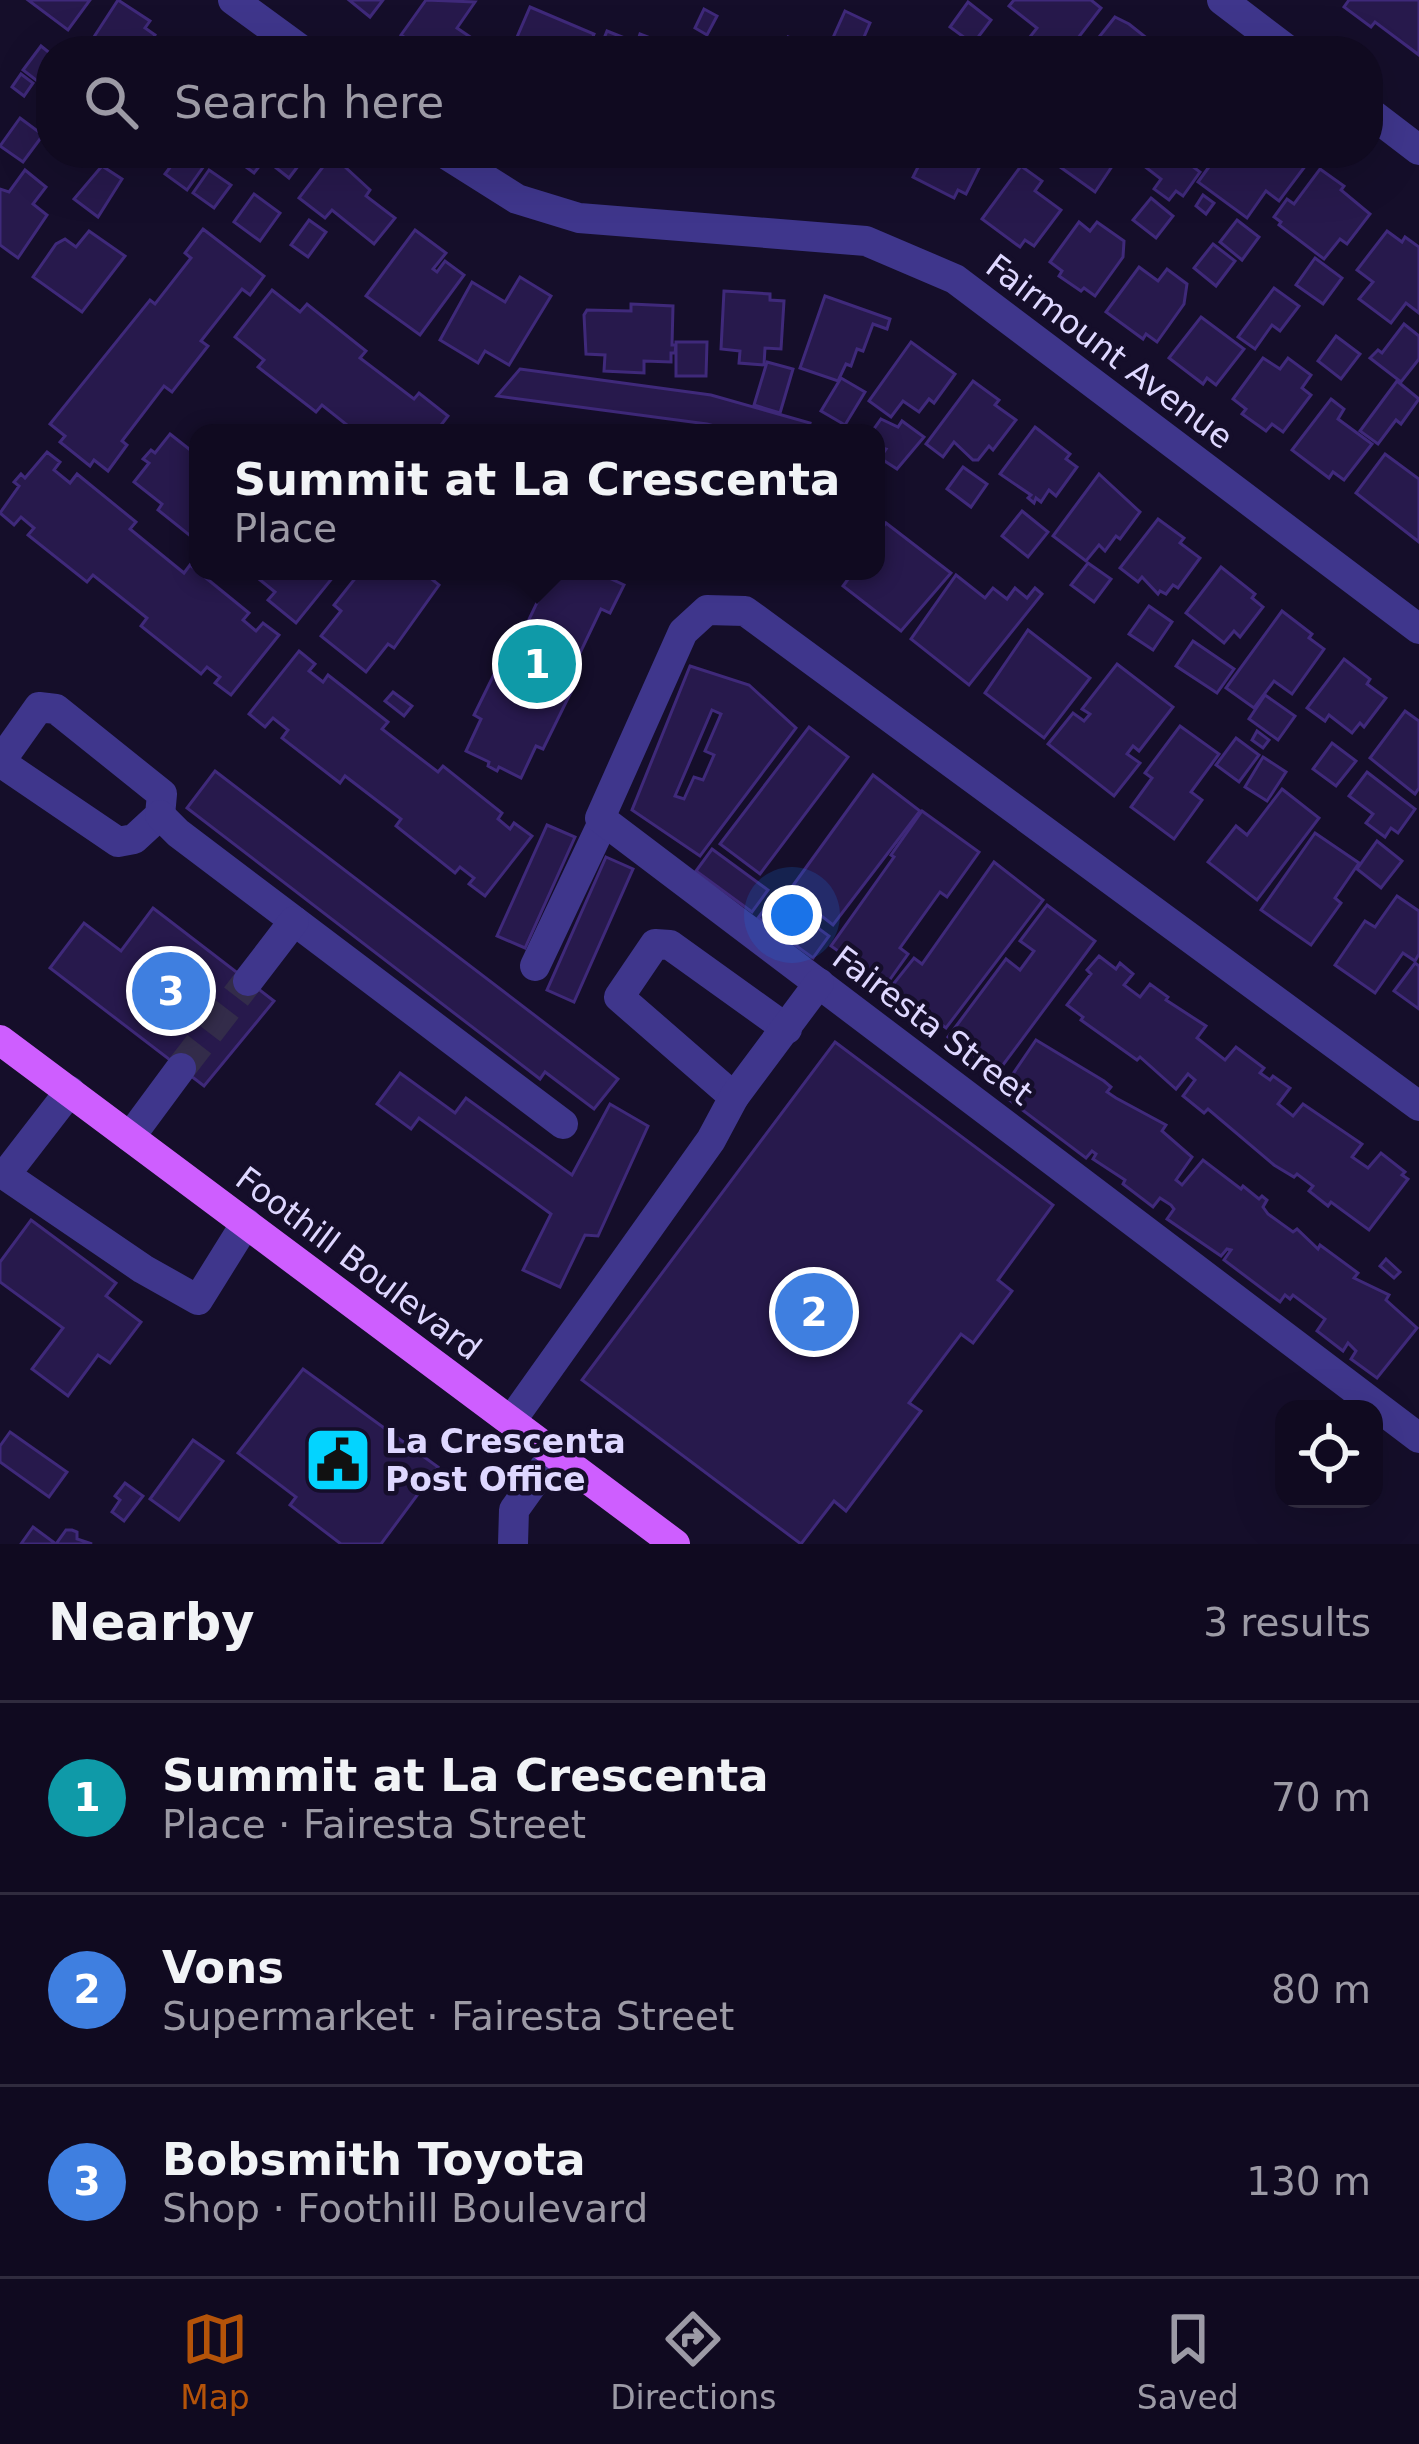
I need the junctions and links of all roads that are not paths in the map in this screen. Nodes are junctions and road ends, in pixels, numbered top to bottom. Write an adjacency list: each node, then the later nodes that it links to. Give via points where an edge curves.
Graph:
1 (233, 0): 3 (street)
2 (1222, 0): 4 (street)
3 (282, 36)
4 (1269, 36)
5 (1383, 122): 6 (street)
6 (1419, 150)
7 (468, 168): 8 (street, Fairmount Avenue, via 517,199 579,218 866,241 955,279)
8 (1419, 628)
9 (0, 762): 10 (street, via 118,842 134,839); 10 (street, via 39,707 56,709 162,794)
10 (160, 815): 12 (street)
11 (604, 820): 13 (street); 15 (street, Fairesta Street); 21 (street, via 683,632 707,610 745,611)
12 (295, 921): 14 (street); 22 (street)
13 (536, 966)
14 (248, 981)
15 (819, 983): 16 (street); 26 (street, Fairesta Street)
16 (787, 1028): 20 (street); 20 (street, via 670,945 655,944 620,997)
17 (0, 1040): 19 (main road, Foothill Boulevard)
18 (182, 1068): 23 (street)
19 (70, 1091): 23 (main road, Foothill Boulevard); 24 (street, via 5,1175 198,1300)
20 (734, 1097): 25 (street, via 711,1141)
21 (1419, 1106)
22 (563, 1124)
23 (130, 1137): 24 (main road, Foothill Boulevard)
24 (246, 1223): 25 (main road, Foothill Boulevard)
25 (511, 1421): 27 (main road, Foothill Boulevard)
26 (1419, 1438)
27 (554, 1454): 28 (street, via 514,1510); 29 (main road, Foothill Boulevard)
28 (513, 1544)
29 (675, 1544)

